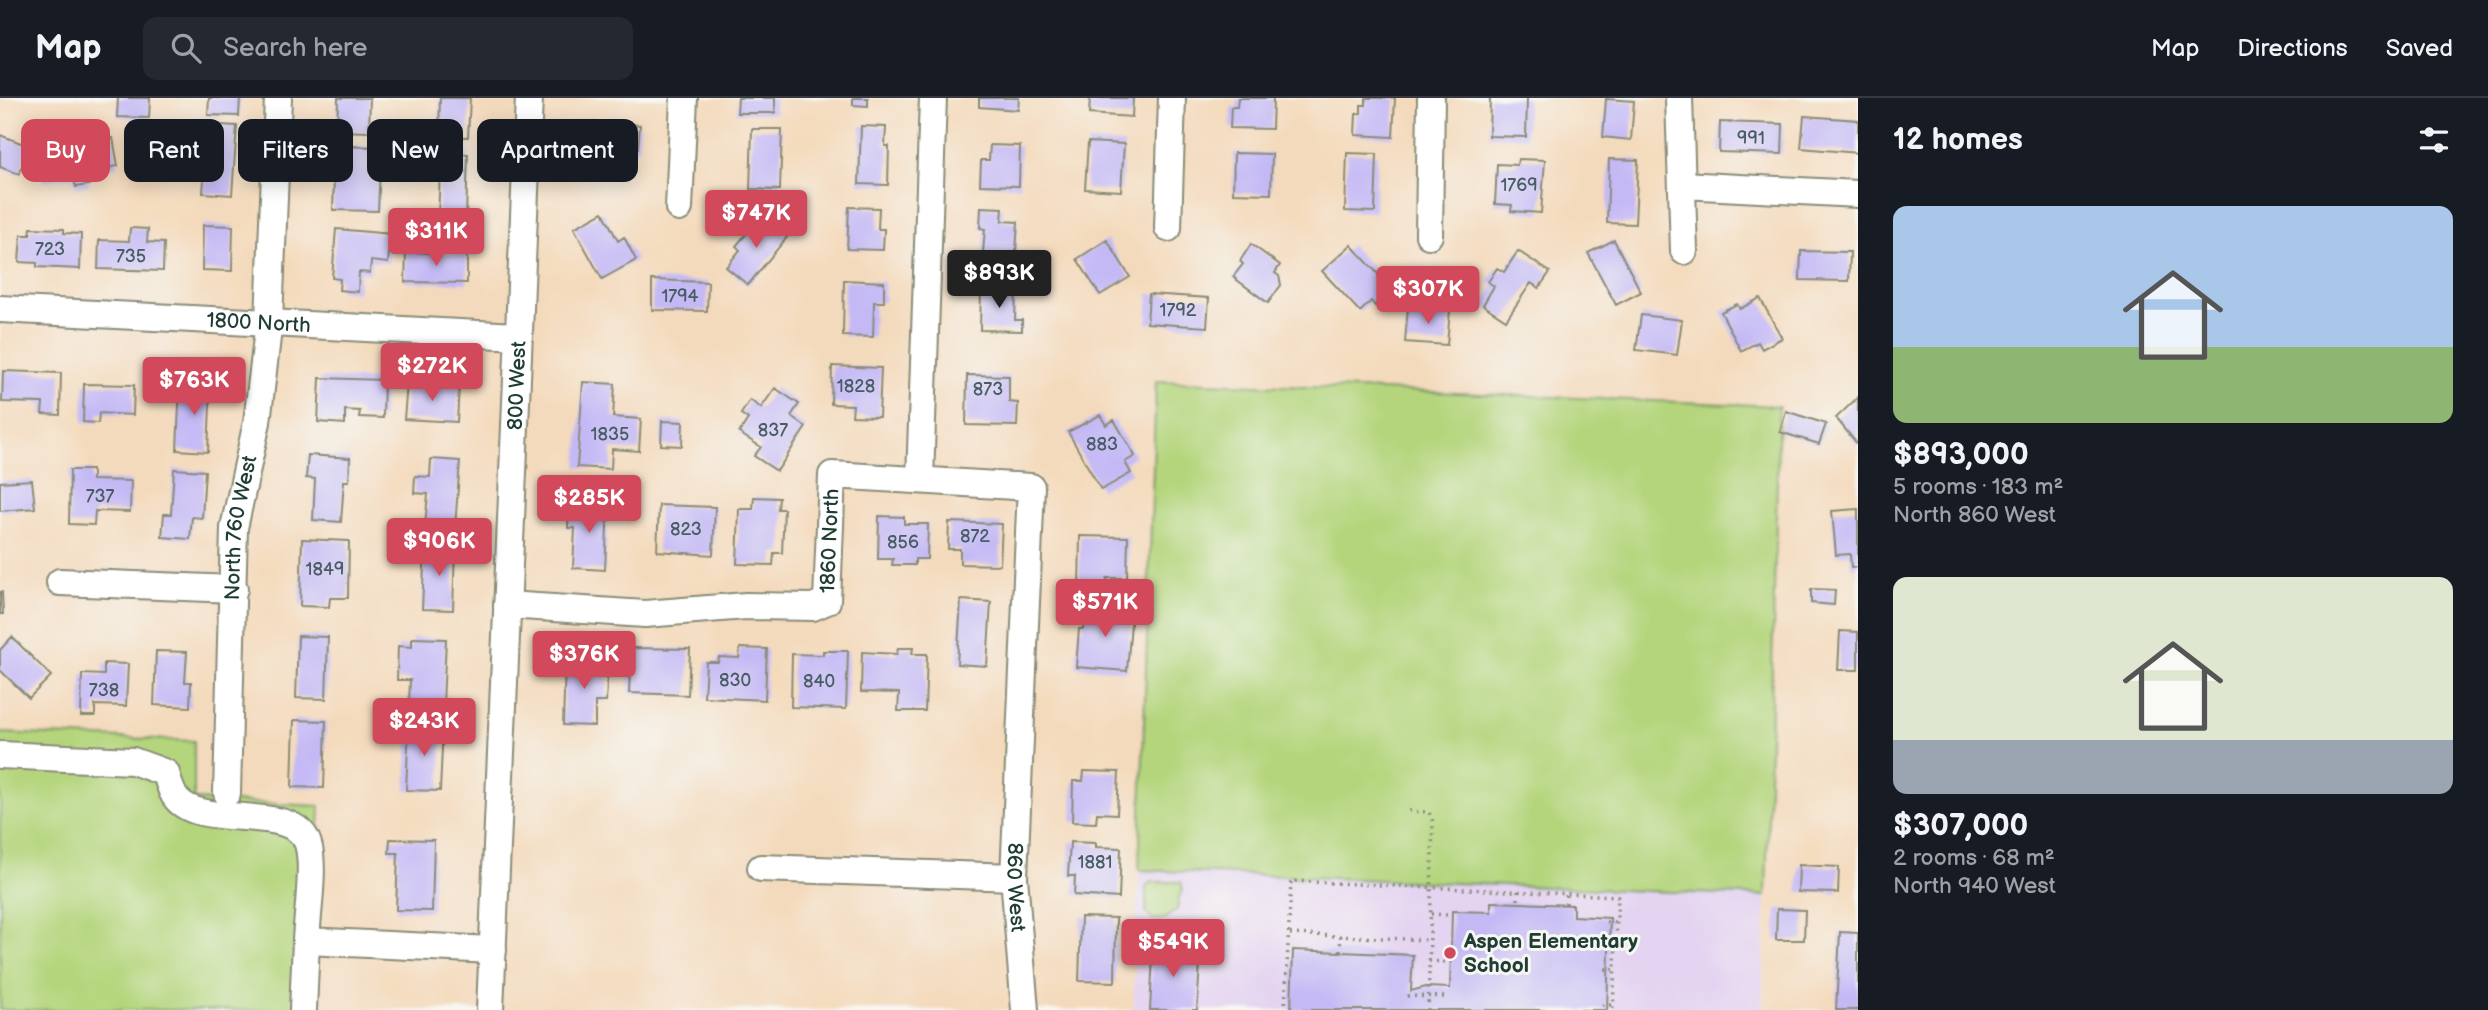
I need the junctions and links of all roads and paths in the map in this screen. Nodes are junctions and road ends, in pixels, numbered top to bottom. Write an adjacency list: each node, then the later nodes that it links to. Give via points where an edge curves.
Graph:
1 (278, 98): 15 (street, North 760 West)
2 (529, 98): 16 (street, 800 West)
3 (684, 98): 10 (street)
4 (933, 98): 17 (street)
5 (1172, 98): 11 (street)
6 (1431, 98): 12 (street)
7 (1679, 98): 8 (street)
8 (1682, 185): 9 (street); 13 (street)
9 (1858, 194)
10 (679, 208)
11 (1168, 228)
12 (1429, 235)
13 (1684, 251)
14 (0, 309): 15 (street, 1800 North)
15 (269, 321): 16 (street, 1800 North); 19 (street, North 760 West, via 257,422 234,528)
16 (519, 336): 21 (street, 800 West)
17 (920, 480): 20 (street, 1860 North, via 1031,487); 21 (street, 1860 North, via 832,475 827,601 813,607 746,606 645,614)
18 (60, 582): 19 (street)
19 (234, 589): 23 (street, North 760 West)
20 (1027, 601): 26 (street, 860 West)
21 (507, 605): 40 (street, 800 West)
22 (0, 755): 39 (street, via 133,761 166,773 175,797 190,809 277,820 297,829 308,842 310,862)
23 (227, 793)
24 (1409, 811): 27 (path, via 1429,812 1433,822)
25 (761, 868): 26 (street)
26 (1014, 877): 53 (street, 860 West)
27 (1432, 887): 28 (path); 32 (path); 36 (path, via 1291,881)
28 (1518, 891): 29 (path); 30 (path)
29 (1566, 894): 31 (path); 35 (path, via 1618,896)
30 (1518, 901)
31 (1566, 904)
32 (1431, 914): 33 (path); 38 (path)
33 (1447, 915)
34 (1606, 922): 35 (path)
35 (1617, 922): 45 (path)
36 (1290, 934): 37 (path); 54 (path)
37 (1341, 936): 38 (path); 41 (path)
38 (1430, 940): 42 (path)
39 (306, 941): 40 (street); 51 (street)
40 (493, 950): 52 (street, 800 West)
41 (1340, 951)
42 (1429, 961): 43 (path); 47 (path)
43 (1445, 962)
44 (1605, 970): 45 (path)
45 (1615, 970): 50 (path)
46 (1407, 996): 47 (path)
47 (1429, 997): 48 (path); 55 (path)
48 (1446, 997)
49 (1602, 1005): 50 (path)
50 (1614, 1008)
51 (303, 1010)
52 (490, 1010)
53 (1025, 1010)
54 (1285, 1010)
55 (1428, 1010)

